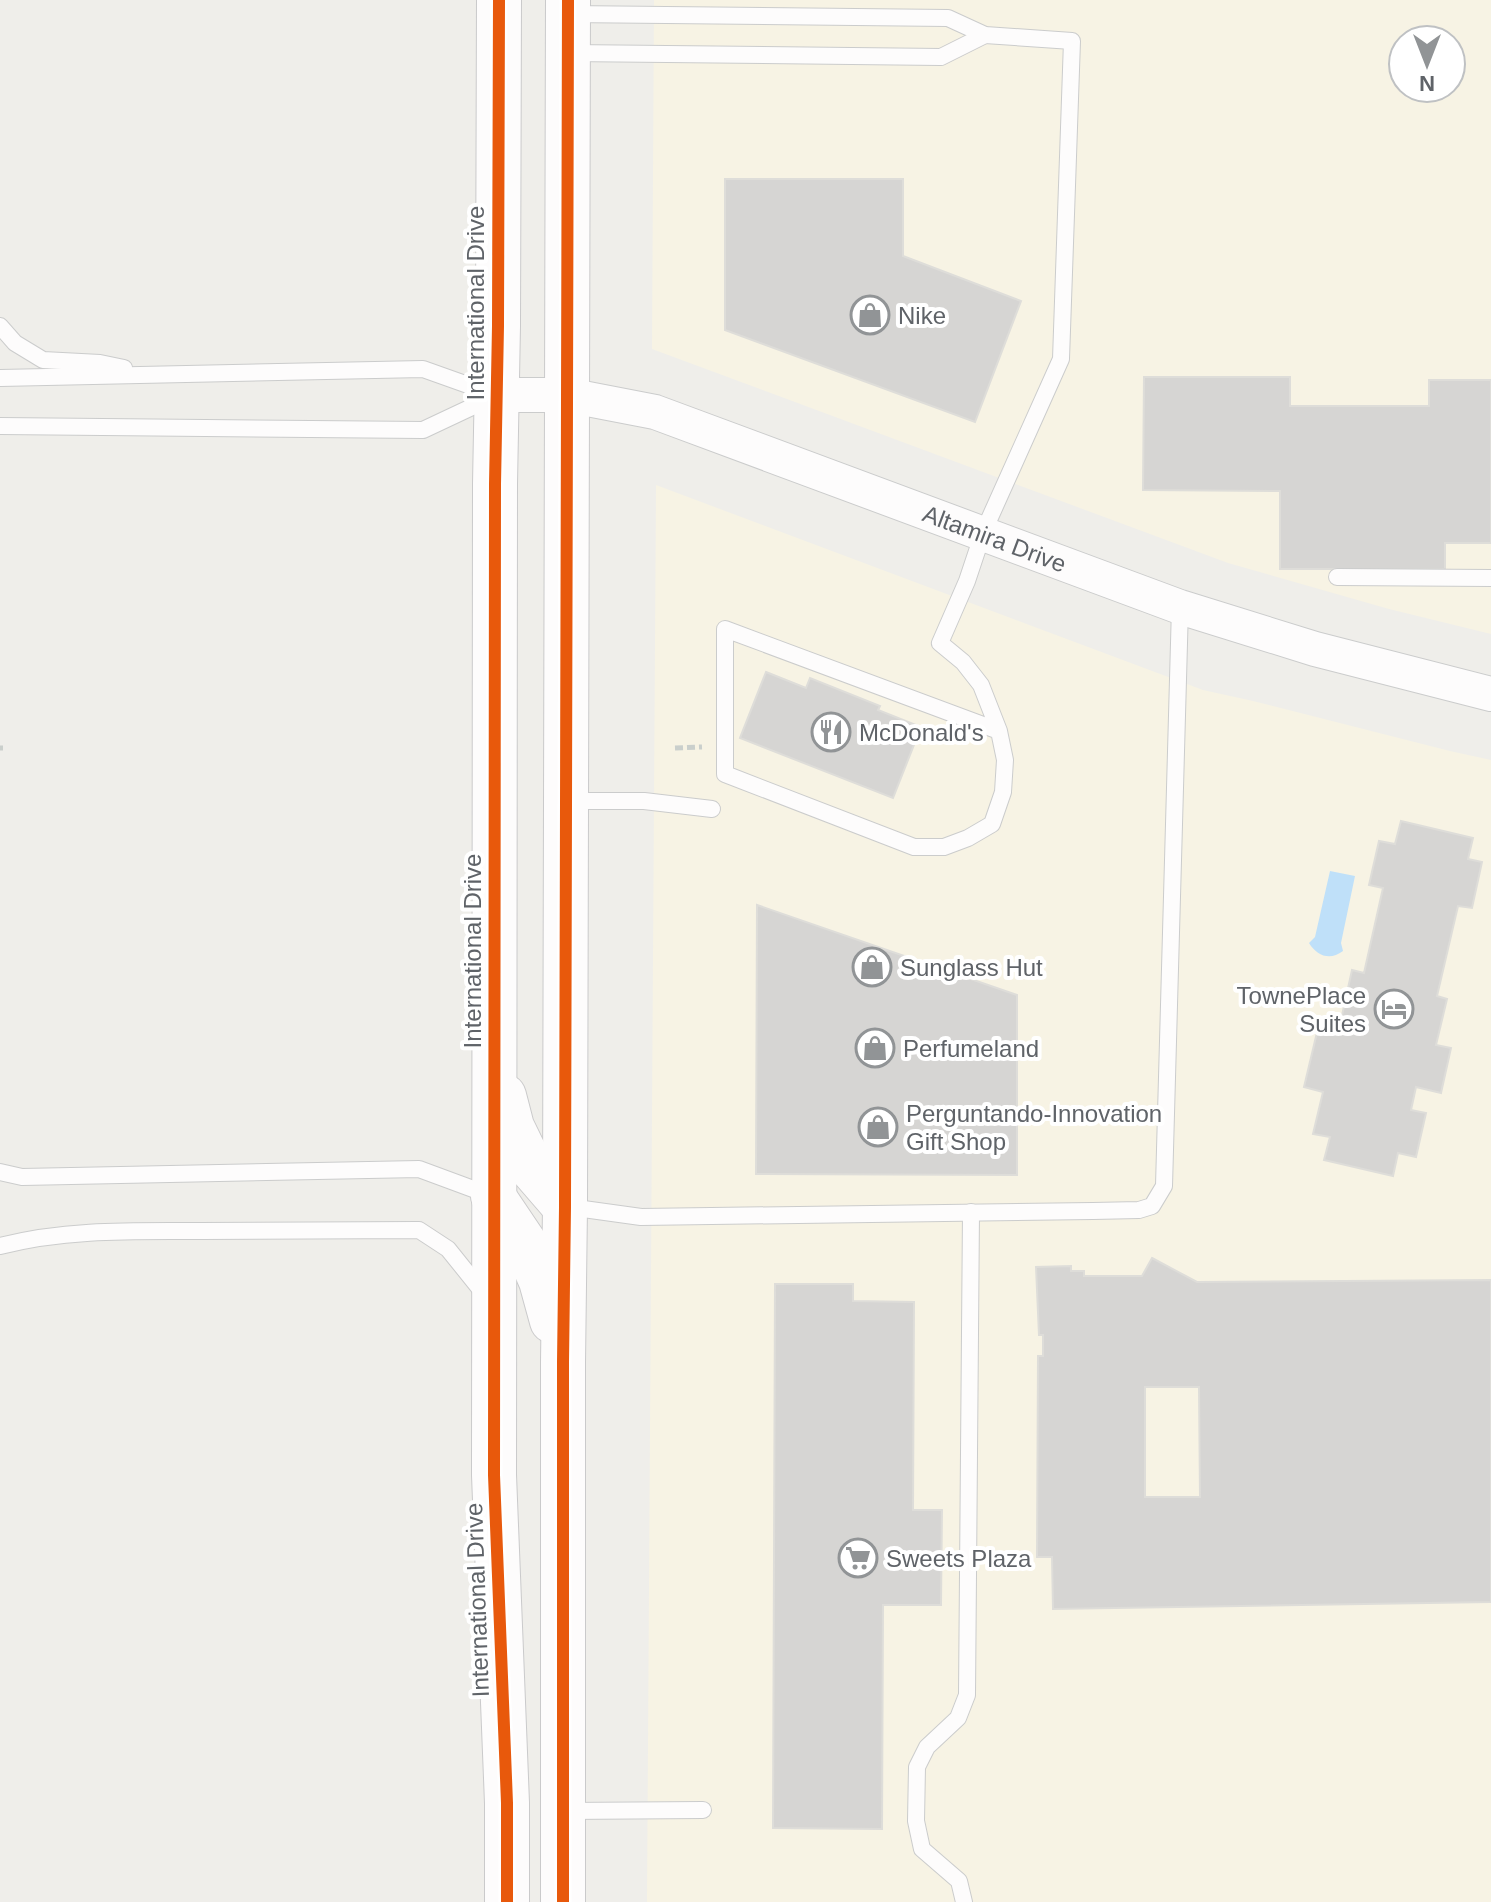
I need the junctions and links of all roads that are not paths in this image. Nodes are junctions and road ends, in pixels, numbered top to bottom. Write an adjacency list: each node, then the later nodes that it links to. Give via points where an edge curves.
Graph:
1 (499, 0): 7 (street, International Drive)
2 (568, 22): 3 (lane, via 948,18); 3 (lane, via 941,57); 8 (street)
3 (985, 35): 10 (lane, via 1072,41 1061,359)
4 (0, 326): 5 (lane, via 15,343 43,360 100,363)
5 (149, 374): 6 (lane); 7 (lane, via 423,369)
6 (0, 378)
7 (497, 395): 8 (street, Altamira Drive); 9 (lane, via 423,430); 18 (street, International Drive)
8 (567, 395): 10 (street, Altamira Drive, via 655,412); 16 (street)
9 (0, 426)
10 (983, 533): 13 (street, Altamira Drive); 15 (lane, via 940,643 981,685)
11 (1337, 577): 12 (lane)
12 (1491, 578)
13 (1180, 607): 14 (street, Altamira Drive, via 1315,649); 24 (lane, via 1164,1186 1152,1206 1139,1210)
14 (1491, 694)
15 (999, 731): 15 (lane, via 769,645 725,629 725,774 914,847 944,847 992,824 1003,792 1005,760)
16 (565, 801): 17 (lane, via 644,801); 23 (street)
17 (712, 809)
18 (494, 1059): 22 (street, International Drive); 23 (street, via 512,1127 533,1170)
19 (0, 1172): 20 (lane)
20 (22, 1177): 21 (lane); 22 (lane, via 419,1169)
21 (0, 1186)
22 (493, 1196): 26 (street, International Drive); 27 (street, via 524,1242 541,1281)
23 (565, 1207): 24 (lane, via 641,1217); 27 (street)
24 (971, 1212): 32 (lane, via 967,1695 958,1718 927,1747 917,1767 916,1821 922,1849 959,1881)
25 (0, 1246): 26 (lane, via 132,1231 419,1230 448,1249)
26 (494, 1306): 30 (street, International Drive)
27 (563, 1362): 29 (street)
28 (703, 1810): 29 (lane)
29 (564, 1811): 31 (street)
30 (507, 1902)
31 (563, 1902)
32 (964, 1902)

